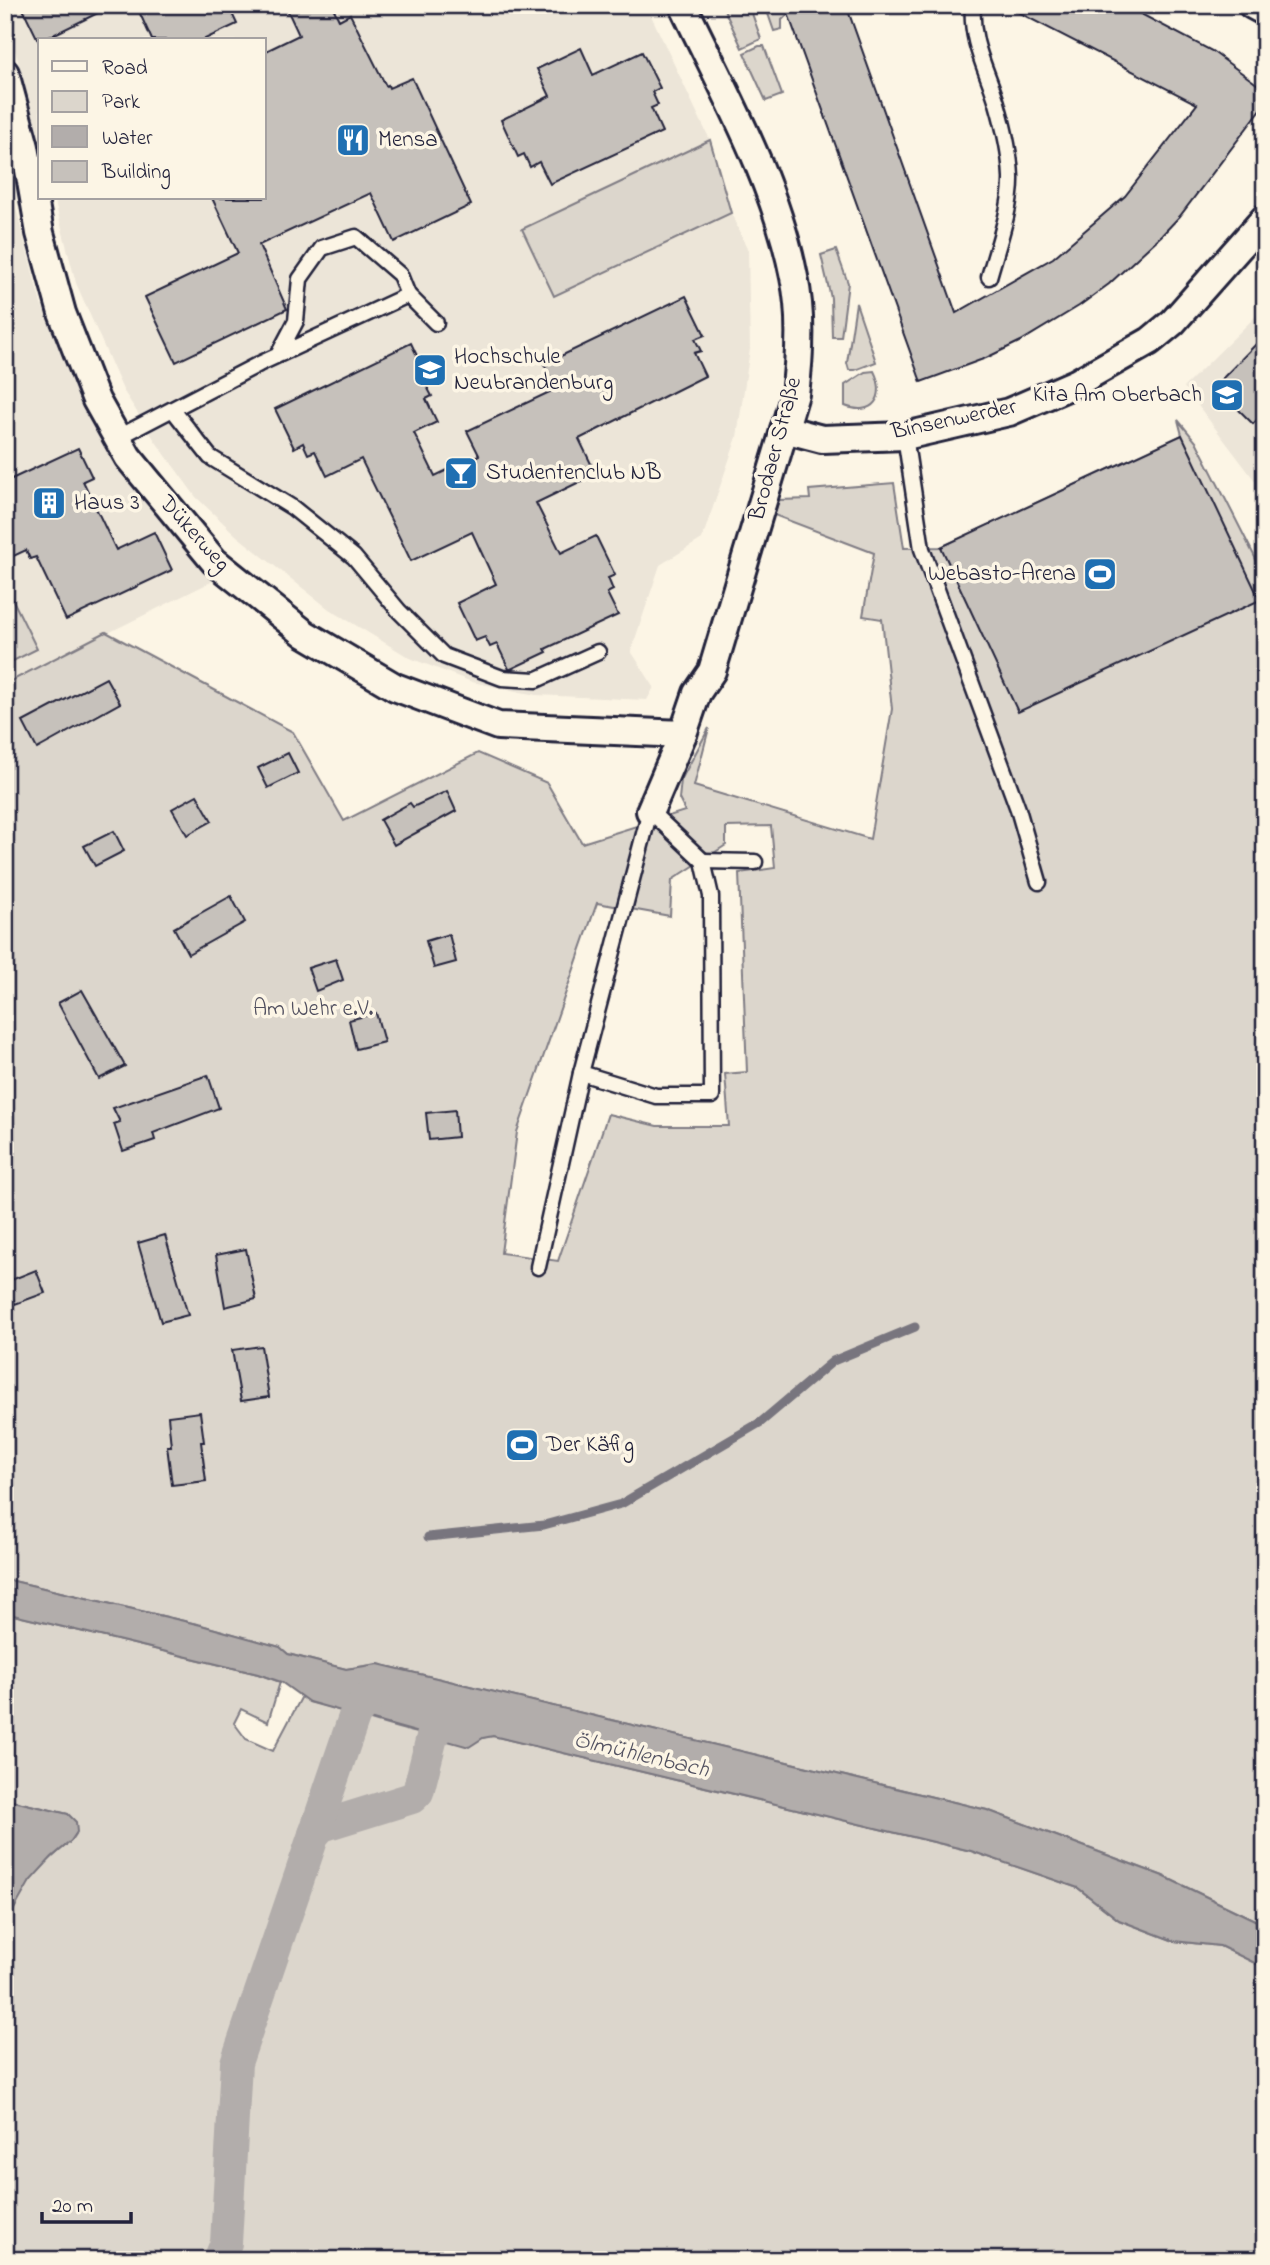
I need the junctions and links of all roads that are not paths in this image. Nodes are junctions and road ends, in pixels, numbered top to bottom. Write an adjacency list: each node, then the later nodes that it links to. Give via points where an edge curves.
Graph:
1 (683, 5): 12 (street, Brodaer Straße, via 776,206 794,278 799,363)
2 (972, 5): 7 (lane, via 976,48 996,100 1011,179)
3 (1252, 5): 4 (street)
4 (1265, 12)
5 (5, 73): 14 (street, Dükerweg, via 62,313 96,400)
6 (1265, 218): 13 (street, Binsenwerder, via 1173,322 1150,341 1076,383 1009,412)
7 (989, 277)
8 (408, 295): 9 (lane); 10 (lane); 10 (lane, via 400,275 356,237 322,248 300,279 296,321)
9 (436, 323)
10 (278, 355): 11 (lane)
11 (173, 410): 14 (lane); 15 (lane, via 210,457 293,508 354,557 398,611 444,656 502,678 536,680)
12 (784, 429): 13 (street, Binsenwerder, via 822,439); 16 (street, Brodaer Straße, via 712,671 697,692)
13 (905, 436): 20 (lane, via 922,549 1018,809)
14 (117, 439): 16 (street, Dükerweg, via 214,561 306,634 395,687 498,726)
15 (598, 652)
16 (683, 734): 17 (street, Brodaer Straße)
17 (650, 811): 18 (lane); 21 (lane)
18 (703, 861): 19 (lane); 21 (lane, via 711,896 712,1096 656,1096)
19 (755, 862)
20 (1038, 882)
21 (582, 1073): 22 (lane)
22 (538, 1267)

